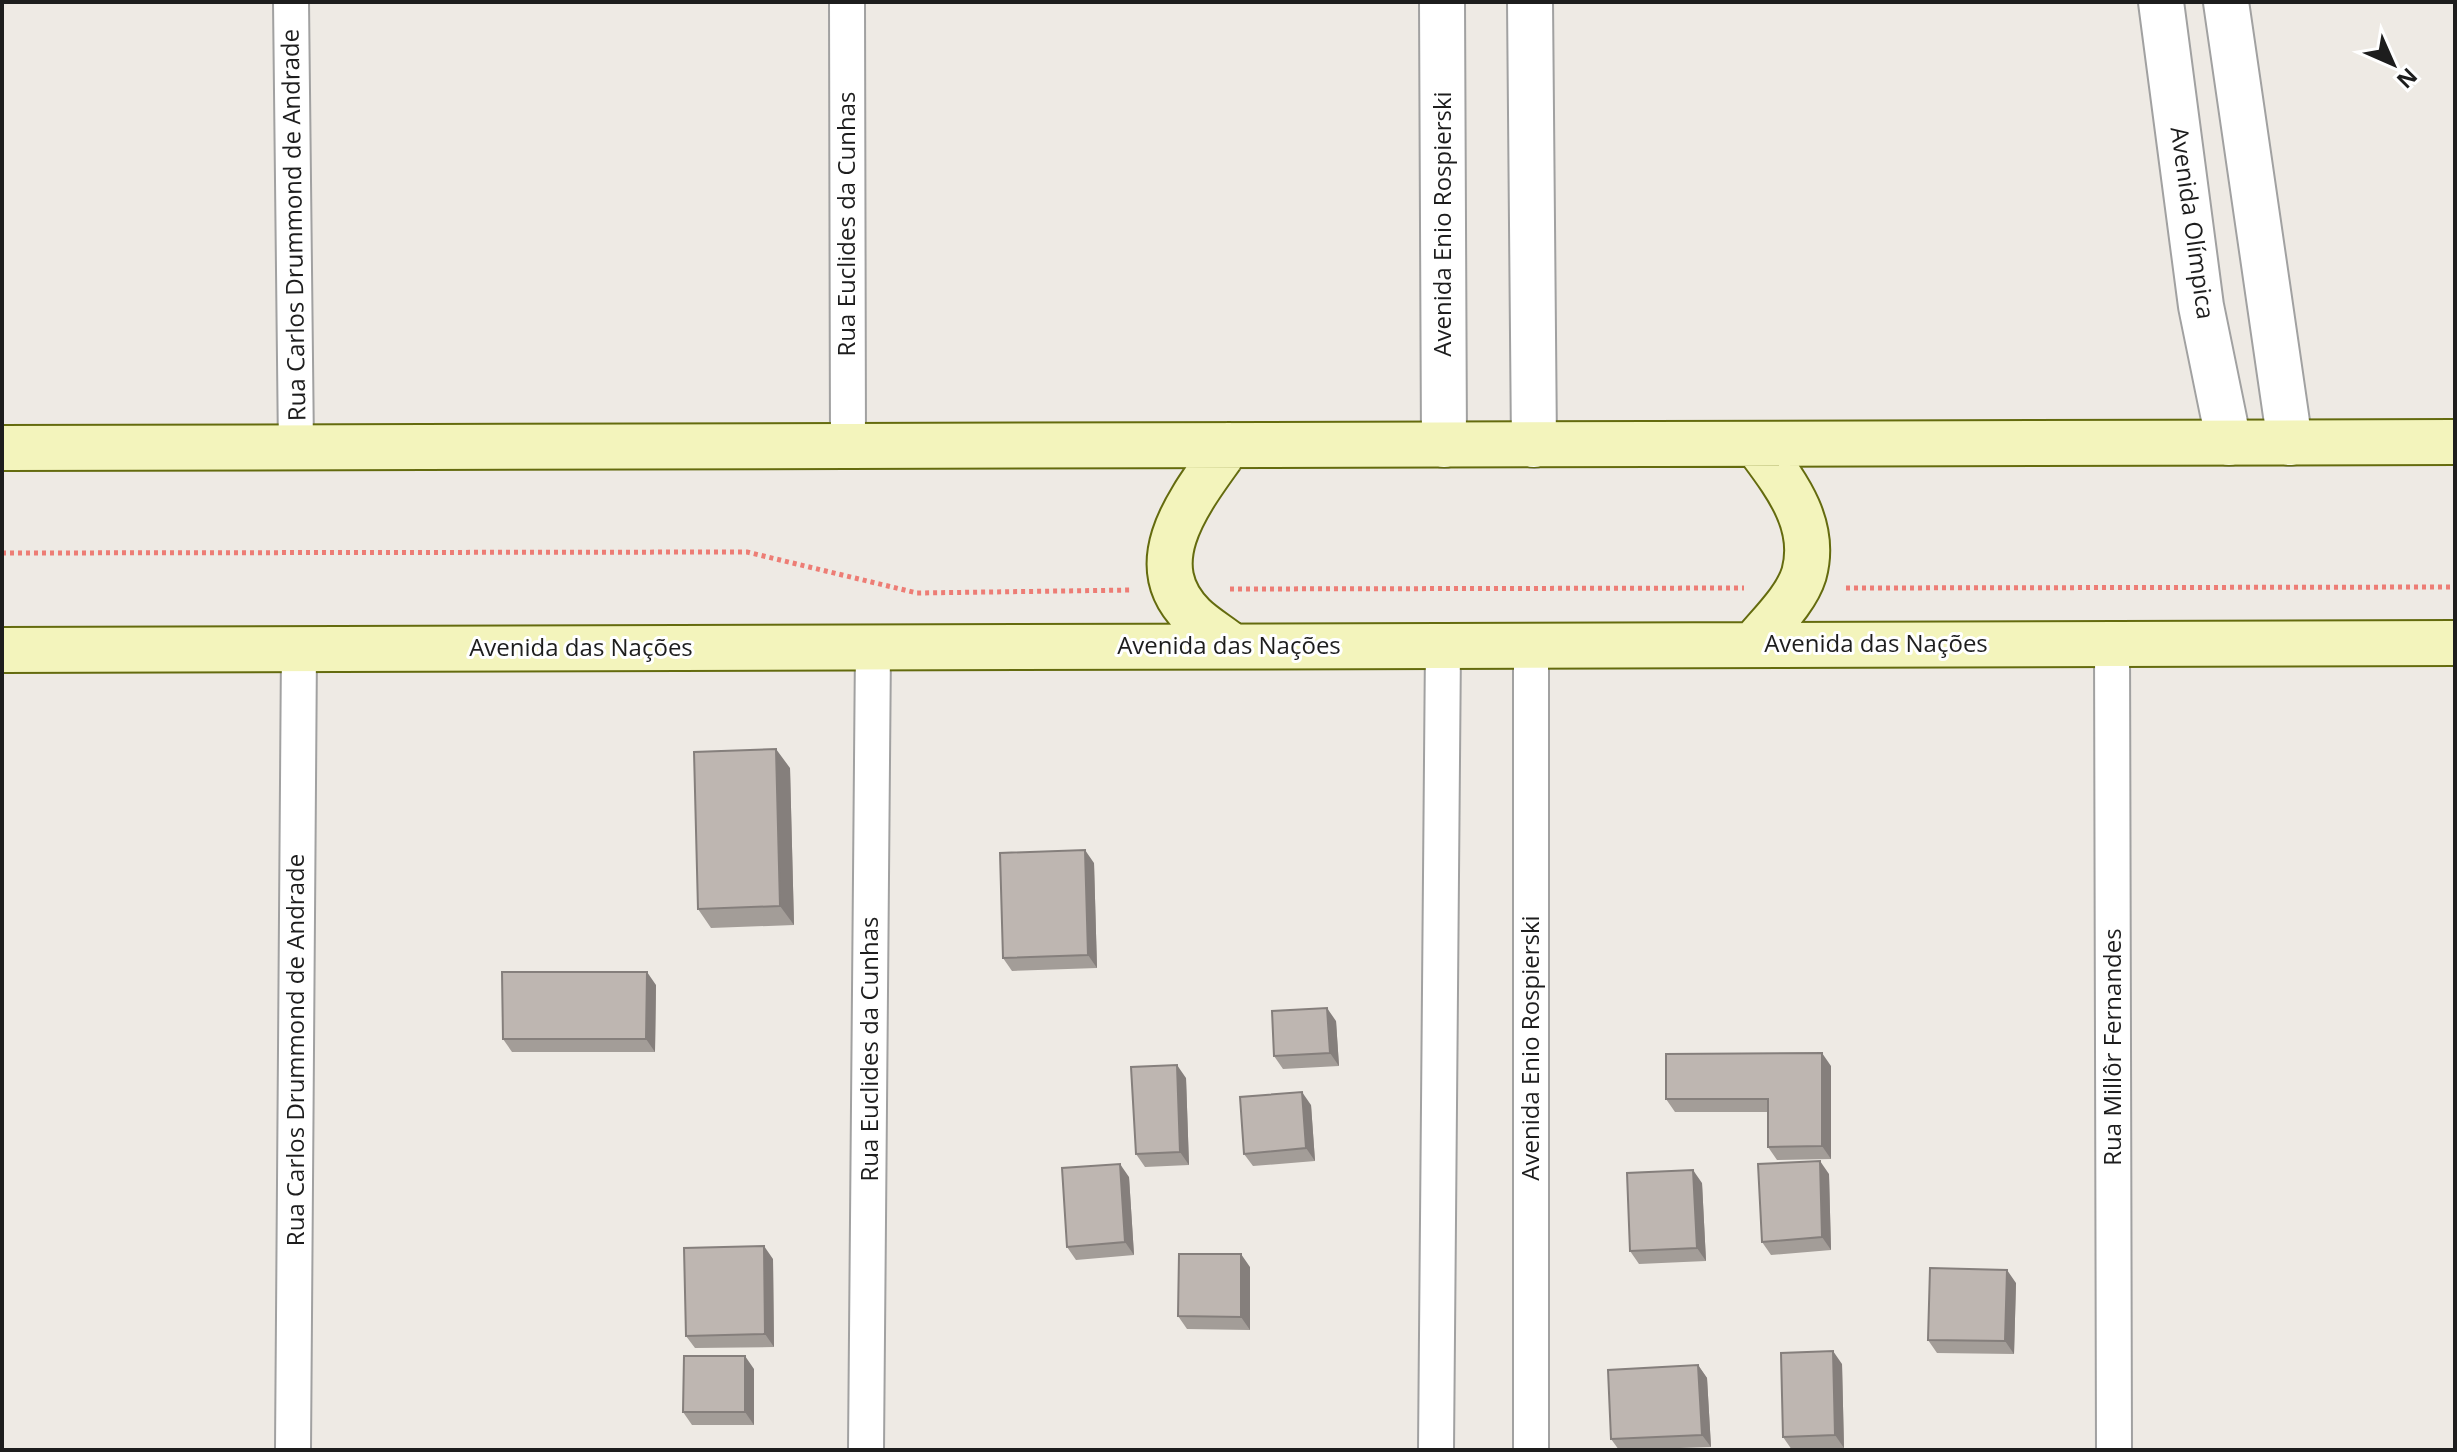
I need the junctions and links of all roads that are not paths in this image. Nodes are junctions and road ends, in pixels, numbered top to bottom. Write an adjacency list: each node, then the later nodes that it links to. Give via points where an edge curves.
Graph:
1 (291, 2): 16 (street, Rua Carlos Drummond de Andrade)
2 (847, 2): 14 (street, Rua Euclides da Cunhas)
3 (1442, 2): 12 (street, Avenida Enio Rospierski)
4 (1530, 2): 13 (street)
5 (2161, 2): 8 (street, Avenida Olímpica, via 2201,306)
6 (2226, 2): 9 (street)
7 (2455, 442): 9 (main road)
8 (2229, 443): 9 (main road); 10 (main road)
9 (2290, 443)
10 (1756, 444): 13 (main road); 20 (main road, via 1785,483 1802,515 1807,540 1796,588)
11 (1229, 445): 12 (main road); 14 (main road); 21 (main road, via 1178,524 1169,548 1170,576 1192,615)
12 (1444, 445): 13 (main road)
13 (1534, 445)
14 (848, 446): 16 (main road)
15 (2, 448): 16 (main road)
16 (296, 448)
17 (2455, 643): 18 (main road, Avenida das Nações)
18 (2112, 644): 20 (main road, Avenida das Nações); 30 (street, Rua Millôr Fernandes)
19 (1531, 645): 20 (main road, Avenida das Nações); 22 (main road, Avenida das Nações); 29 (street, Avenida Enio Rospierski)
20 (1753, 645)
21 (1232, 646): 22 (main road, Avenida das Nações); 23 (main road, Avenida das Nações)
22 (1443, 646): 28 (street)
23 (873, 647): 24 (main road, Avenida das Nações); 27 (street, Rua Euclides da Cunhas)
24 (299, 649): 25 (main road, Avenida das Nações); 26 (street, Rua Carlos Drummond de Andrade)
25 (2, 650)
26 (293, 1450)
27 (866, 1450)
28 (1436, 1450)
29 (1531, 1450)
30 (2114, 1450)

